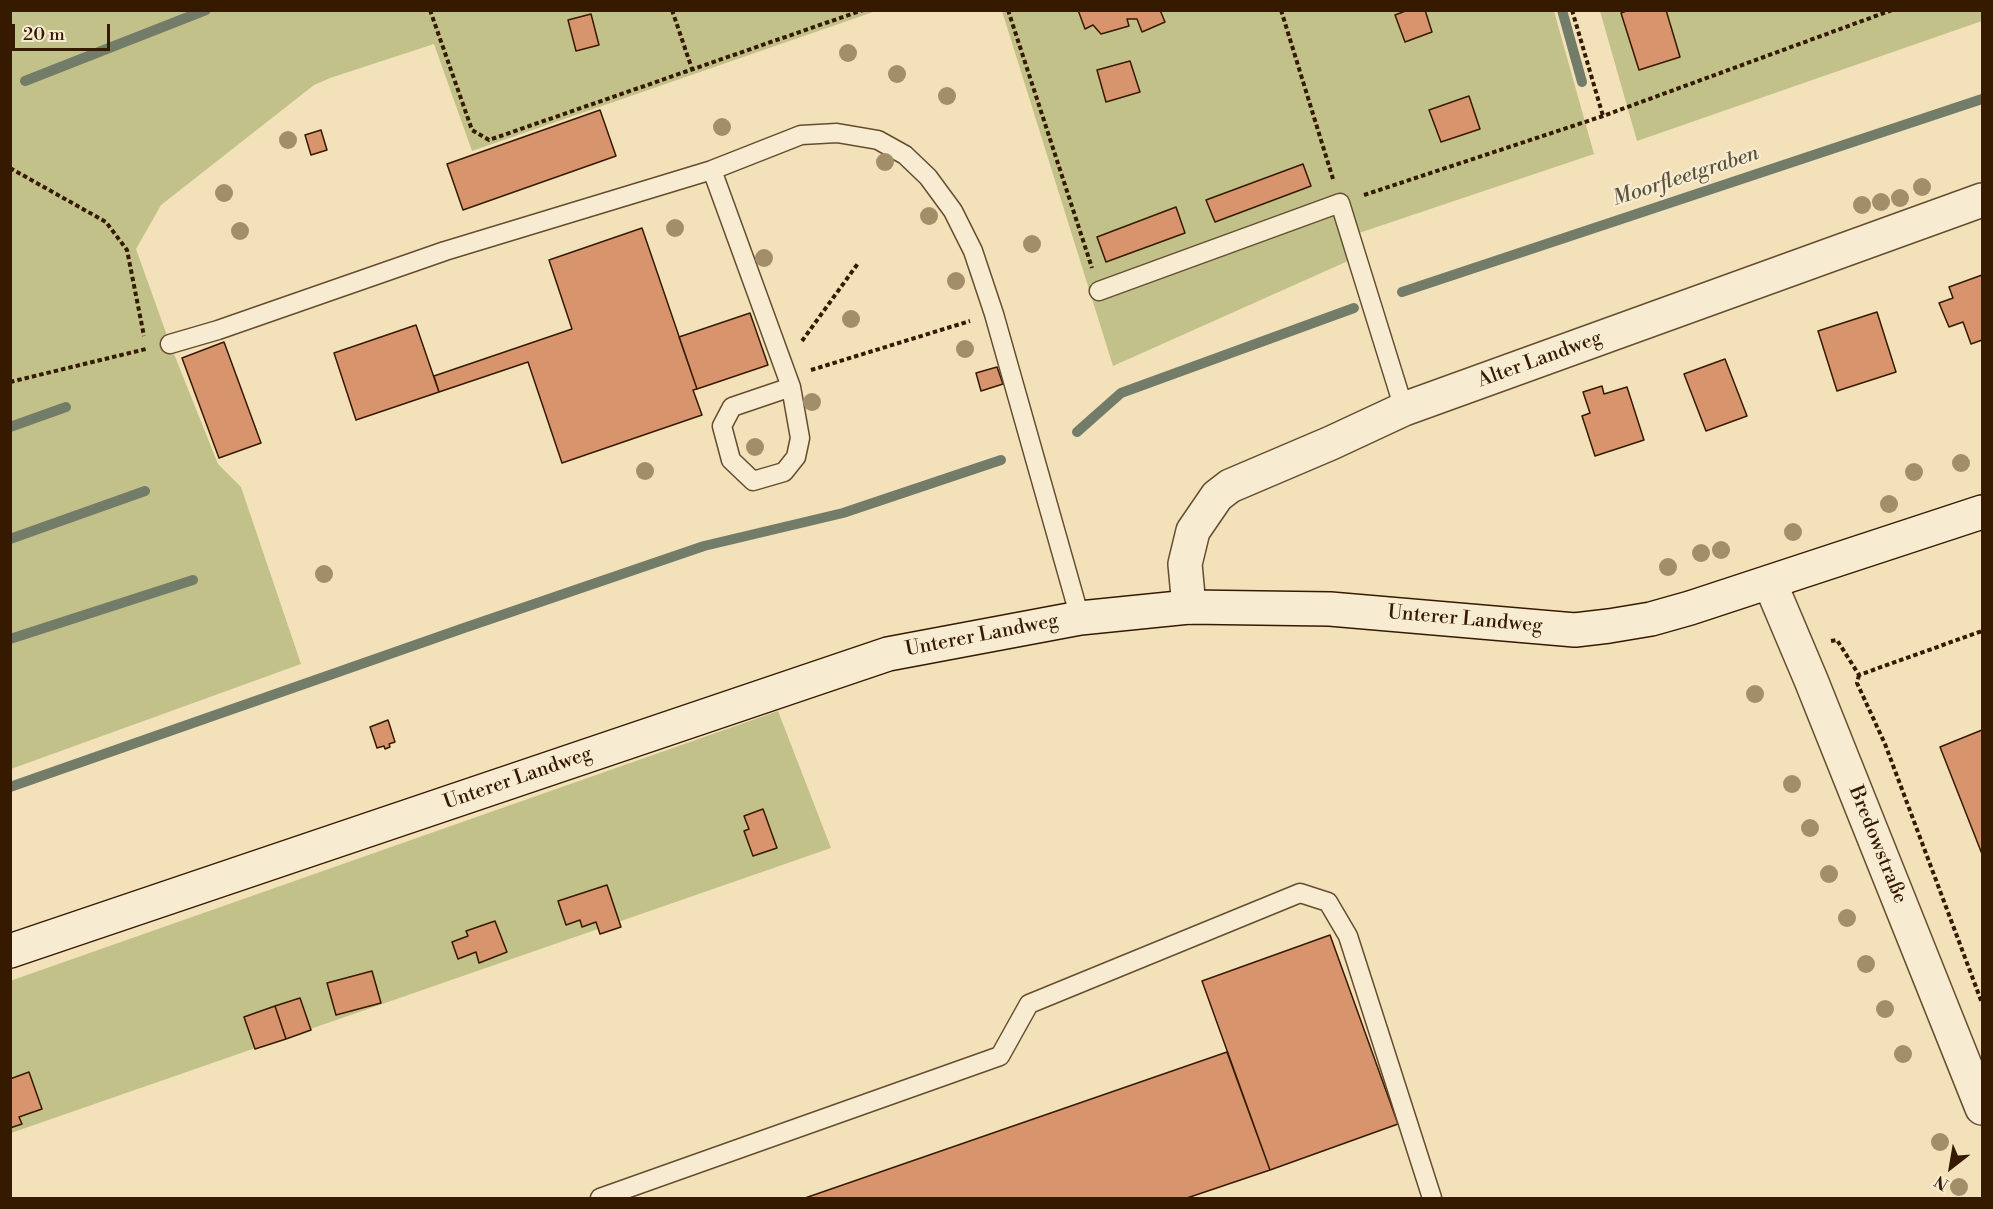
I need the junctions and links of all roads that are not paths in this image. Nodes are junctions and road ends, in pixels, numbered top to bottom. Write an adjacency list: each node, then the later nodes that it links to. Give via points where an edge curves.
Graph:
1 (712, 170): 4 (lane, via 445,250); 5 (lane); 10 (lane, via 801,135 837,133 878,140 905,155 928,177 953,211 973,251)
2 (1983, 200): 6 (main road, Alter Landweg)
3 (1099, 291): 6 (lane, via 1340,202)
4 (170, 344)
5 (788, 376): 5 (lane, via 732,407 722,426 731,460 753,482 784,472 796,457 800,438)
6 (1404, 409): 9 (main road, Alter Landweg, via 1262,471 1217,496 1193,531 1188,547 1185,564)
7 (1983, 512): 8 (main road, Unterer Landweg)
8 (1770, 583): 9 (main road, Unterer Landweg, via 1651,619 1575,630 1330,609); 12 (main road, Bredowstraße)
9 (1189, 607): 10 (main road, Unterer Landweg)
10 (1080, 618): 11 (main road, Unterer Landweg, via 888,654)
11 (10, 951)
12 (1983, 1108)
13 (600, 1198): 14 (lane, via 1000,1056 1029,1004 1300,892 1328,902 1348,936)
14 (1432, 1198)

